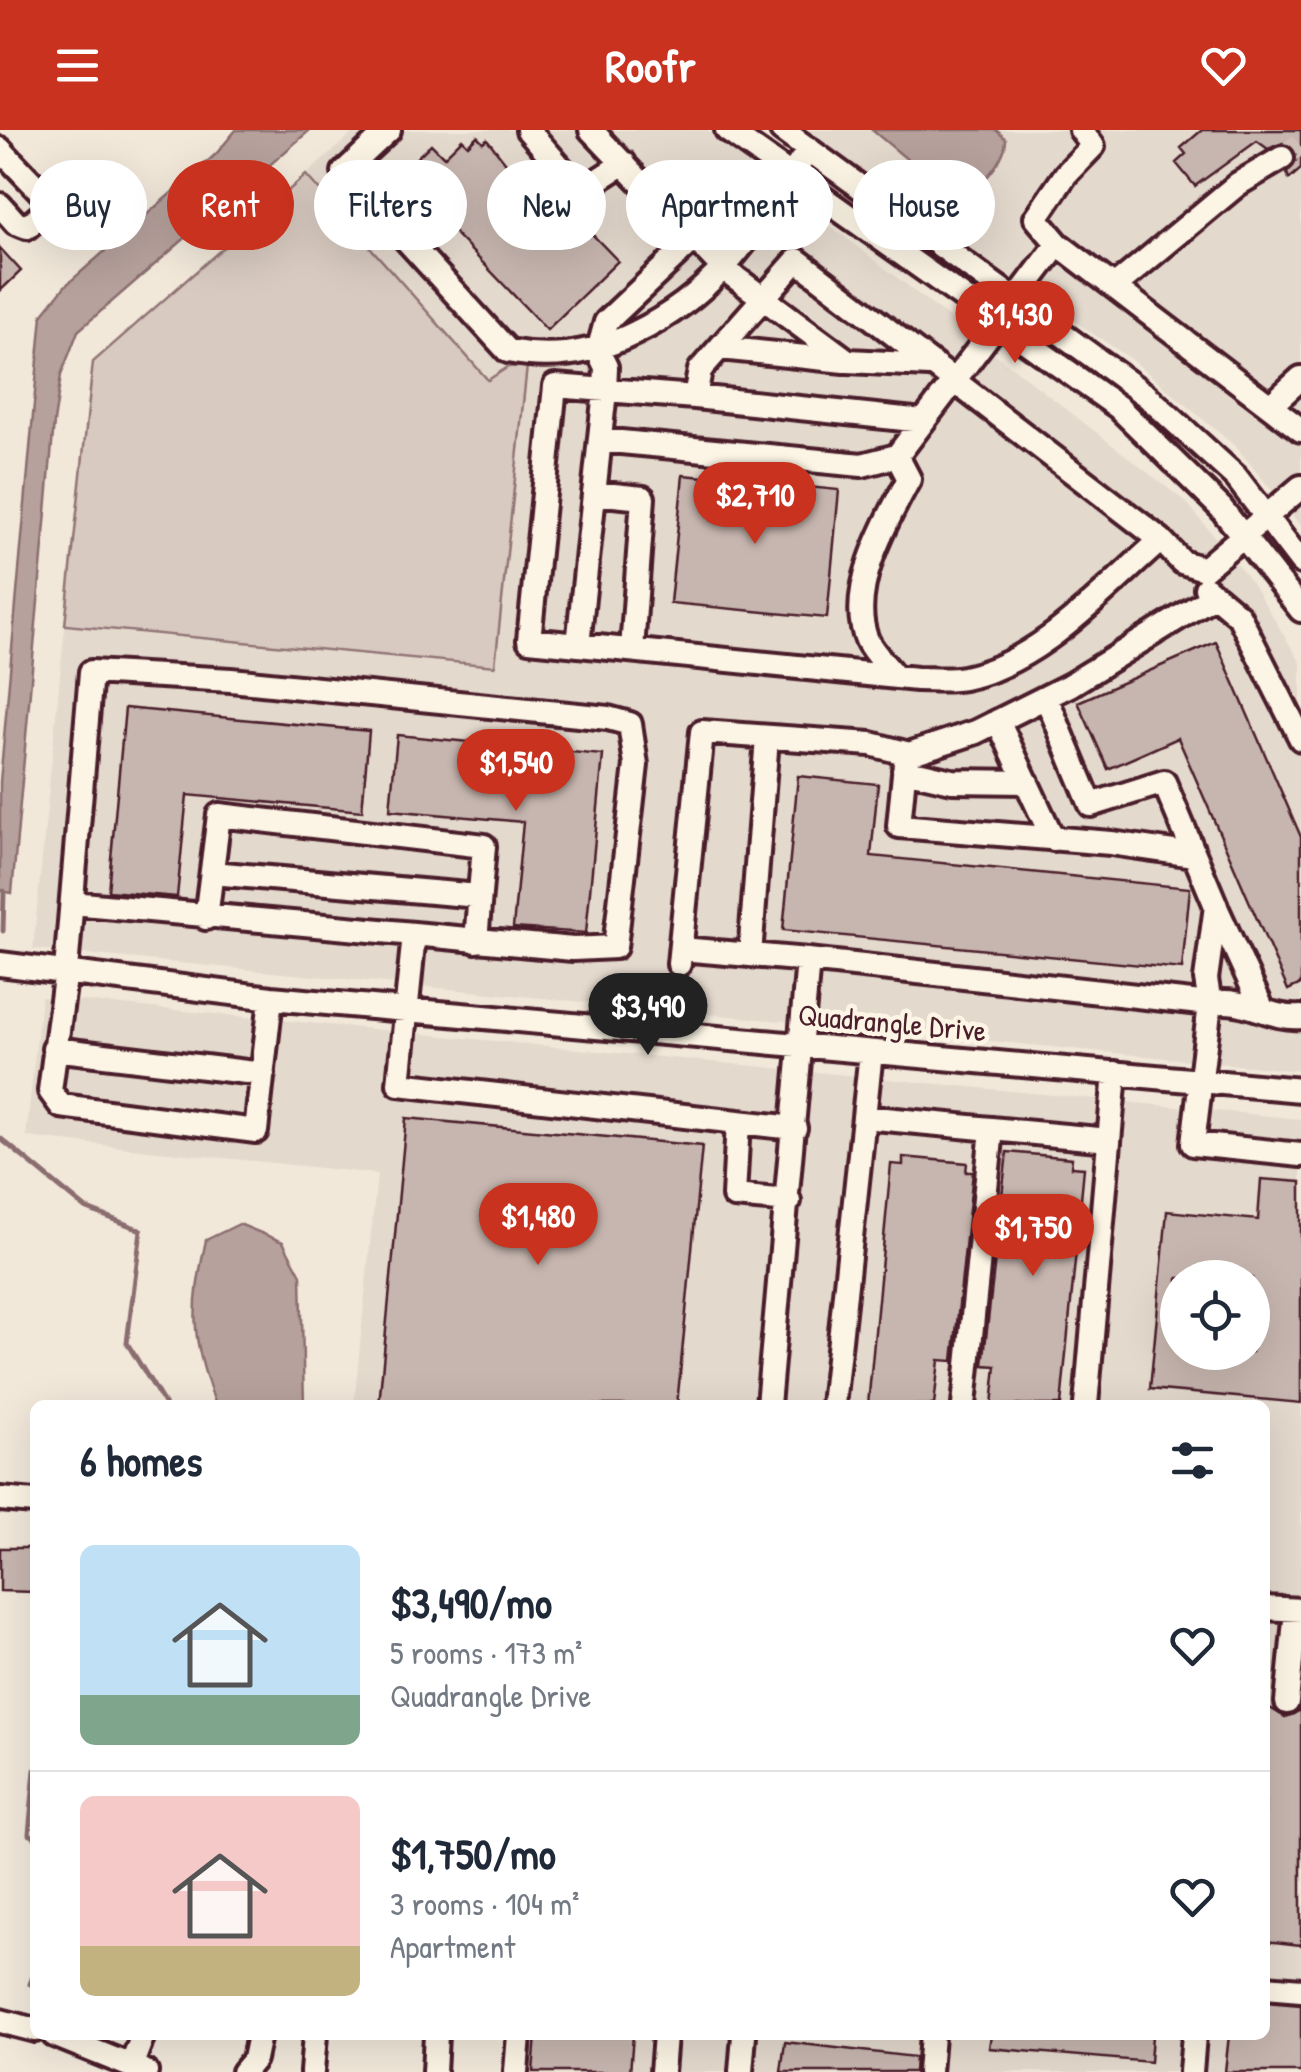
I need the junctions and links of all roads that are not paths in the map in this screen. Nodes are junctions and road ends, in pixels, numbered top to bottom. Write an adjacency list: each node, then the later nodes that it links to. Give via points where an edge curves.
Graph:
1 (389, 130): 26 (street, via 344,172 508,351)
2 (528, 130): 13 (street, via 581,191)
3 (591, 130): 13 (street)
4 (728, 130): 11 (street)
5 (782, 130): 9 (street)
6 (1113, 130): 7 (street)
7 (1087, 138): 16 (street, via 1036,218)
8 (0, 149): 14 (street, via 46,197 47,210 27,227)
9 (809, 150): 12 (street); 23 (street)
10 (1282, 158): 21 (street, via 1238,184)
11 (770, 160)
12 (802, 160)
13 (624, 163)
14 (0, 205)
15 (833, 205): 24 (street)
16 (1058, 244): 21 (street); 23 (street)
17 (682, 250): 26 (street, via 606,322)
18 (706, 250): 20 (street)
19 (738, 250): 20 (street)
20 (724, 269): 22 (street); 26 (street, via 675,313)
21 (1114, 287): 33 (street)
22 (763, 299): 25 (street); 27 (street); 28 (street, via 797,260)
23 (1015, 299): 24 (street); 40 (street, via 1147,396 1236,477)
24 (997, 322): 30 (street); 41 (street, via 1118,407)
25 (720, 348): 27 (street); 32 (street, via 700,370)
26 (598, 351): 31 (street, via 606,367)
27 (848, 361): 28 (street)
28 (929, 365): 30 (street)
29 (1301, 378): 33 (street)
30 (952, 382): 34 (street); 42 (street)
31 (605, 391): 32 (street); 36 (street); 47 (street, via 554,386 529,640)
32 (695, 398): 34 (street)
33 (1270, 406): 35 (street)
34 (923, 422): 37 (street)
35 (1301, 430)
36 (600, 440): 37 (street, via 862,465); 39 (street)
37 (898, 456): 49 (street, via 910,479 872,550 862,623 867,641)
38 (1301, 487): 40 (street)
39 (594, 493): 47 (street); 48 (street, via 643,498)
40 (1267, 516): 41 (street); 43 (street)
41 (1244, 536): 44 (street); 46 (street)
42 (1161, 540): 44 (street, via 1182,562); 49 (street, via 1043,641 1007,663 963,678)
43 (1301, 562)
44 (1204, 569): 45 (street, via 1206,589)
45 (1214, 596): 50 (street); 53 (street, via 1239,616)
46 (1301, 610)
47 (578, 645): 48 (street)
48 (632, 650): 49 (street)
49 (895, 677)
50 (1046, 697): 51 (street); 56 (street)
51 (998, 721): 54 (street); 55 (street)
52 (767, 738): 54 (street, via 870,744); 67 (street); 67 (street, via 702,732 680,956)
53 (1301, 740)
54 (905, 762): 55 (street, via 952,781); 57 (street, via 900,826)
55 (1027, 782): 57 (street)
56 (1091, 806): 58 (street); 59 (street, via 1164,782)
57 (1053, 839): 58 (street)
58 (1082, 841): 59 (street)
59 (1194, 855): 63 (street)
60 (212, 873): 61 (street); 61 (street, via 220,815 484,846); 64 (street)
61 (480, 896): 66 (street)
62 (72, 904): 64 (street); 66 (street, via 91,672 231,680 630,724 636,765 615,947); 70 (street)
63 (1216, 906): 72 (street, via 1206,979); 73 (street)
64 (206, 918): 65 (street)
65 (414, 934): 66 (street); 74 (street)
66 (476, 941)
67 (750, 955): 68 (street)
68 (808, 960): 72 (street); 76 (street)
69 (0, 964): 70 (street, Quadrangle Drive)
70 (66, 970): 71 (street, Quadrangle Drive); 77 (street)
71 (271, 998): 74 (street, Quadrangle Drive); 79 (street)
72 (1210, 1004): 73 (street, via 1228,999); 81 (street)
73 (1262, 1008): 75 (street)
74 (407, 1010): 76 (street, Quadrangle Drive); 84 (street, via 399,1084)
75 (1301, 1017)
76 (803, 1045): 78 (street, Quadrangle Drive); 85 (street)
77 (54, 1050): 79 (street); 79 (street, via 50,1091 61,1106 124,1118 256,1131)
78 (872, 1052): 80 (street, Quadrangle Drive); 83 (street)
79 (262, 1074)
80 (1115, 1074): 81 (street, Quadrangle Drive); 87 (street)
81 (1200, 1081): 82 (street, Quadrangle Drive); 88 (street, via 1193,1144)
82 (1301, 1090)
83 (864, 1117): 86 (street); 91 (street)
84 (738, 1122): 85 (street); 89 (street, via 734,1196)
85 (796, 1128): 89 (street)
86 (992, 1129): 87 (street); 92 (street)
87 (1109, 1140): 93 (street)
88 (1301, 1155)
89 (789, 1202): 90 (street)
90 (769, 1400)
91 (835, 1400)
92 (965, 1400)
93 (1086, 1400)
94 (0, 1498): 95 (street)
95 (30, 1501)
96 (1270, 1608): 97 (street)
97 (1298, 1610): 98 (street)
98 (1287, 1702)
99 (1270, 1988): 100 (street)
100 (1301, 1990)
101 (0, 2021): 102 (street)
102 (30, 2029)
103 (67, 2040): 113 (street)
104 (142, 2040): 113 (street)
105 (259, 2040): 114 (street)
106 (314, 2040): 115 (street)
107 (436, 2040): 116 (street)
108 (519, 2040): 117 (street)
109 (665, 2040): 118 (street)
110 (743, 2040): 119 (street)
111 (932, 2040): 120 (street)
112 (1194, 2040): 121 (street)
113 (139, 2068)
114 (244, 2072)
115 (312, 2072)
116 (434, 2072)
117 (516, 2072)
118 (662, 2072)
119 (740, 2072)
120 (929, 2072)
121 (1191, 2072)

